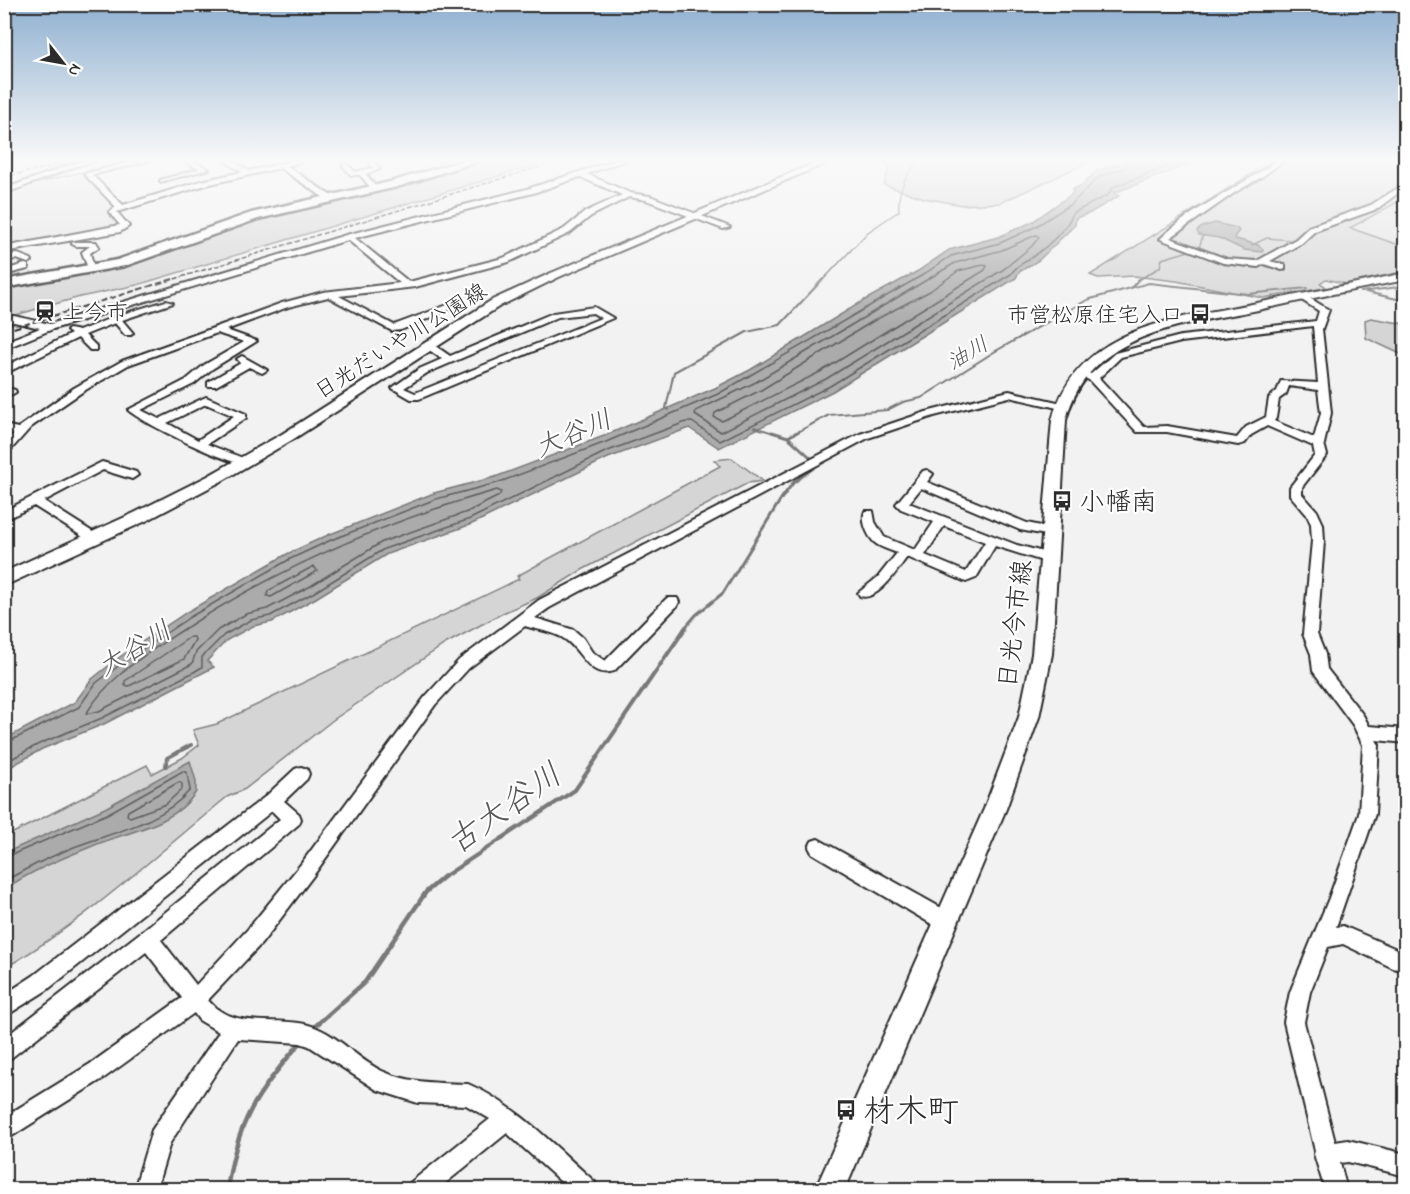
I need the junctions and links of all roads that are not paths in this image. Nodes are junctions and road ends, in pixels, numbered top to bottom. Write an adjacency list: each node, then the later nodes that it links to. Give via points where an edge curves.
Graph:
1 (118, 216): 10 (street, via 124,228)
2 (256, 216): 15 (highway, via 139,257)
3 (437, 216): 9 (street)
4 (586, 216): 19 (street, via 567,231 520,254)
5 (695, 216): 8 (street); 32 (main road, 日光だいや川公園線, via 523,290)
6 (1196, 216): 13 (street, via 1164,239 1241,263 1254,265)
7 (1349, 216): 13 (street, via 1312,229)
8 (726, 227)
9 (349, 237): 19 (street); 27 (street)
10 (66, 239): 11 (street); 15 (street, via 78,245 93,244 95,247 86,252)
11 (4, 250)
12 (4, 258): 16 (street, via 18,256 26,264)
13 (1263, 261): 14 (street)
14 (1282, 267)
15 (92, 269): 18 (highway)
16 (4, 273)
17 (1406, 276): 21 (main road, 日光今市線)
18 (4, 284)
19 (407, 285): 20 (street)
20 (329, 294): 23 (street, via 392,328); 28 (street)
21 (1303, 297): 26 (street, via 1324,310); 41 (main road, 日光今市線, via 1151,330 1111,348)
22 (169, 303): 24 (street)
23 (461, 303)
24 (117, 319): 29 (street); 30 (street)
25 (4, 320): 27 (street)
26 (1318, 323): 41 (street, via 1182,339 1118,356); 43 (street)
27 (50, 327): 30 (street); 33 (street)
28 (217, 330): 35 (street, via 252,341); 48 (street, via 109,370)
29 (128, 333)
30 (79, 334): 34 (street); 40 (street)
31 (489, 343): 36 (street); 36 (street, via 556,315 594,309 608,318); 37 (street)
32 (428, 345): 37 (street); 52 (main road, 日光だいや川公園線)
33 (4, 346)
34 (93, 348)
35 (232, 354): 38 (street); 45 (street, via 190,382 134,410)
36 (511, 358): 37 (street, via 415,397 397,388)
37 (450, 360)
38 (248, 363): 39 (street); 42 (street)
39 (262, 370)
40 (4, 371)
41 (1087, 376): 44 (main road, 日光今市線); 46 (street, via 1141,430 1167,429 1238,442 1251,428)
42 (212, 384)
43 (1323, 387): 46 (street, via 1285,383 1274,398); 50 (street, via 1326,413)
44 (1062, 406): 58 (main road, 日光今市線); 67 (street, via 1009,394 864,436 561,594)
45 (159, 423): 49 (street); 49 (street, via 206,400 242,416)
46 (1267, 423): 50 (street)
47 (4, 428): 48 (street)
48 (19, 432): 51 (street)
49 (199, 444): 52 (street)
50 (1318, 444): 68 (street, via 1321,455 1296,487 1296,495 1317,524 1310,634 1320,671)
51 (4, 451)
52 (244, 462): 59 (main road, 日光だいや川公園線)
53 (132, 475): 54 (street, via 102,466)
54 (34, 500): 56 (street); 59 (street)
55 (869, 514): 61 (street, via 879,540)
56 (4, 516)
57 (941, 521): 58 (street, via 902,504 923,478 1024,527); 60 (street); 62 (street)
58 (1051, 532): 63 (main road, 日光今市線)
59 (95, 539): 64 (main road, 日光だいや川公園線)
60 (992, 541): 62 (street, via 966,577); 63 (street)
61 (904, 552): 62 (street); 65 (street, via 883,580)
62 (917, 557)
63 (1050, 558): 73 (main road, 日光今市線, via 1041,654 1029,717 995,809)
64 (4, 580)
65 (865, 593)
66 (672, 602): 67 (street, via 604,668 587,656 569,634)
67 (523, 620): 77 (street, via 464,664 430,701 308,870 255,936)
68 (1365, 732): 69 (street); 75 (street, via 1371,745 1367,814)
69 (1406, 736)
70 (301, 774): 71 (street)
71 (272, 801): 74 (street, via 293,819); 78 (street)
72 (818, 847): 73 (street)
73 (946, 922): 88 (main road, 日光今市線)
74 (148, 939): 77 (street); 80 (street)
75 (1321, 939): 76 (street, via 1343,934); 83 (street, via 1300,992 1294,1022)
76 (1406, 961)
77 (195, 1000): 79 (street, via 206,1013); 82 (street, via 97,1071)
78 (4, 1007)
79 (233, 1029): 81 (street, via 307,1035 377,1080 418,1092 468,1095); 85 (street, via 160,1138)
80 (4, 1051)
81 (507, 1119): 86 (street); 87 (street)
82 (4, 1130)
83 (1325, 1154): 84 (street, via 1348,1151); 89 (street)
84 (1406, 1165)
85 (145, 1190)
86 (419, 1190)
87 (587, 1190)
88 (830, 1190)
89 (1336, 1190)

